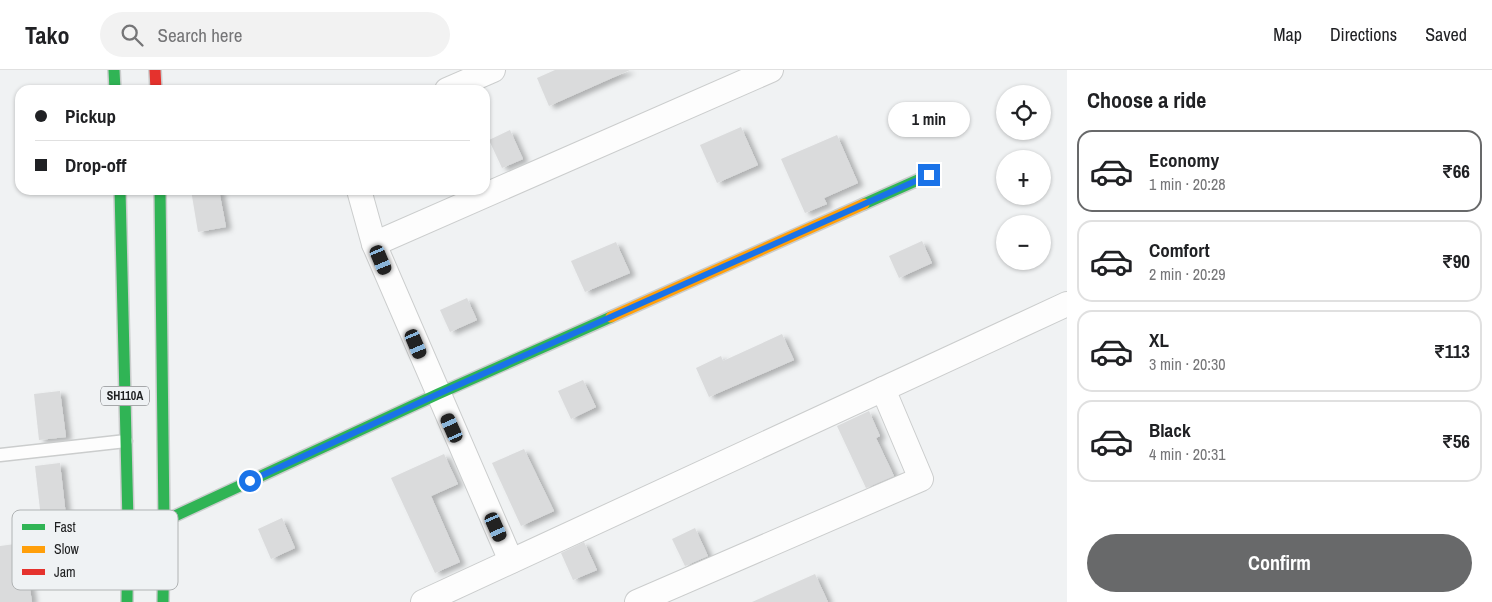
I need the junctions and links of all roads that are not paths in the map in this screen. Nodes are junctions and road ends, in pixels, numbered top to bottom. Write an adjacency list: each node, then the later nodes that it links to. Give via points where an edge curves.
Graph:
1 (114, 70): 5 (main road)
2 (156, 70): 6 (main road)
3 (493, 70): 7 (street)
4 (771, 70): 9 (street)
5 (115, 85)
6 (156, 85)
7 (458, 85)
8 (929, 175): 17 (main road)
9 (490, 193)
10 (120, 195): 18 (main road, SH110A)
11 (160, 195): 21 (main road, SH110A)
12 (360, 195): 14 (street)
13 (486, 195): 14 (street)
14 (374, 244): 17 (street)
15 (1067, 304): 16 (street)
16 (883, 389): 23 (street); 25 (street, via 921,479)
17 (438, 394): 22 (main road); 23 (street)
18 (126, 441): 19 (lane); 20 (main road, SH110A)
19 (0, 455)
20 (126, 510)
21 (164, 510)
22 (178, 515)
23 (511, 560): 24 (street)
24 (422, 602)
25 (637, 602)

